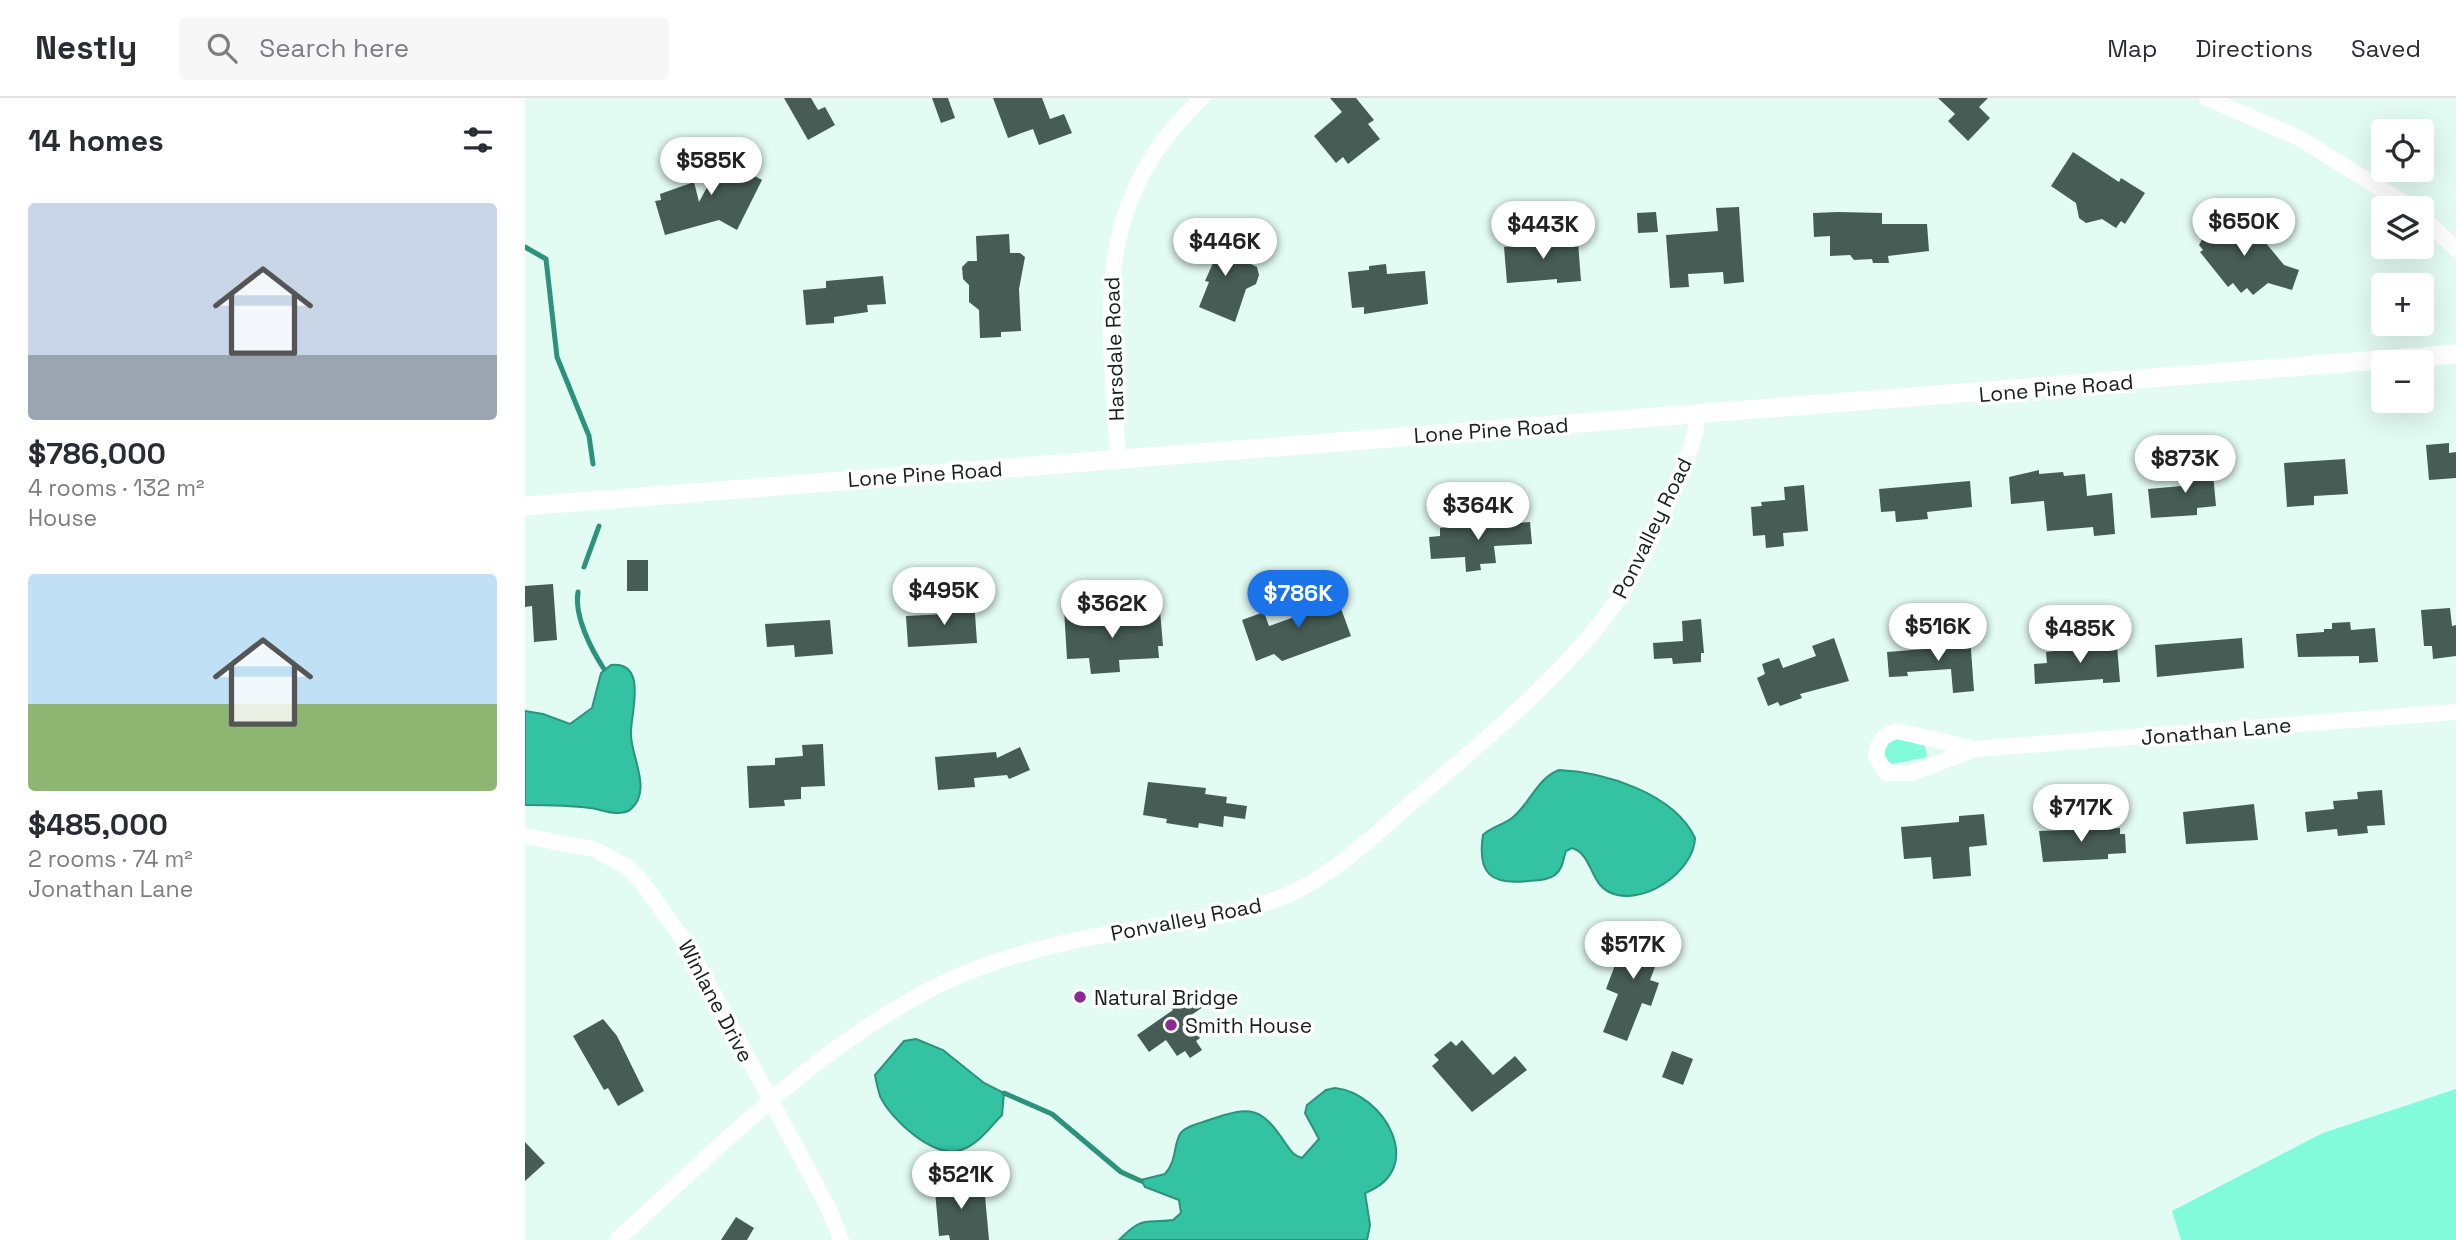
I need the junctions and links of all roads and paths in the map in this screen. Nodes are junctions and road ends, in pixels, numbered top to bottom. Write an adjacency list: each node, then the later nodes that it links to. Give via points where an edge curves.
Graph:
1 (1202, 98): 8 (street, Harsdale Road, via 1163,140 1142,176 1124,209 1114,250 1109,307)
2 (2207, 98): 3 (street, via 2299,138)
3 (2393, 196)
4 (2434, 228): 5 (street)
5 (2456, 249)
6 (2456, 354): 7 (street, Lone Pine Road)
7 (1698, 415): 8 (street, Lone Pine Road); 13 (street, Ponvalley Road, via 1690,454 1653,536 1591,635 1464,757 1323,876 1245,910 1061,943 985,966 873,1022)
8 (1118, 459): 9 (street, Lone Pine Road)
9 (525, 506)
10 (2456, 712): 11 (street, Jonathan Lane)
11 (1975, 749): 11 (street, Jonathan Lane, via 1898,731 1881,738 1876,756 1886,773 1902,775)
12 (525, 836): 13 (street, Winlane Drive, via 594,849 627,867 641,881 689,948)
13 (770, 1101): 14 (street, Ponvalley Road); 15 (street, Winlane Drive)
14 (617, 1240)
15 (841, 1240)

